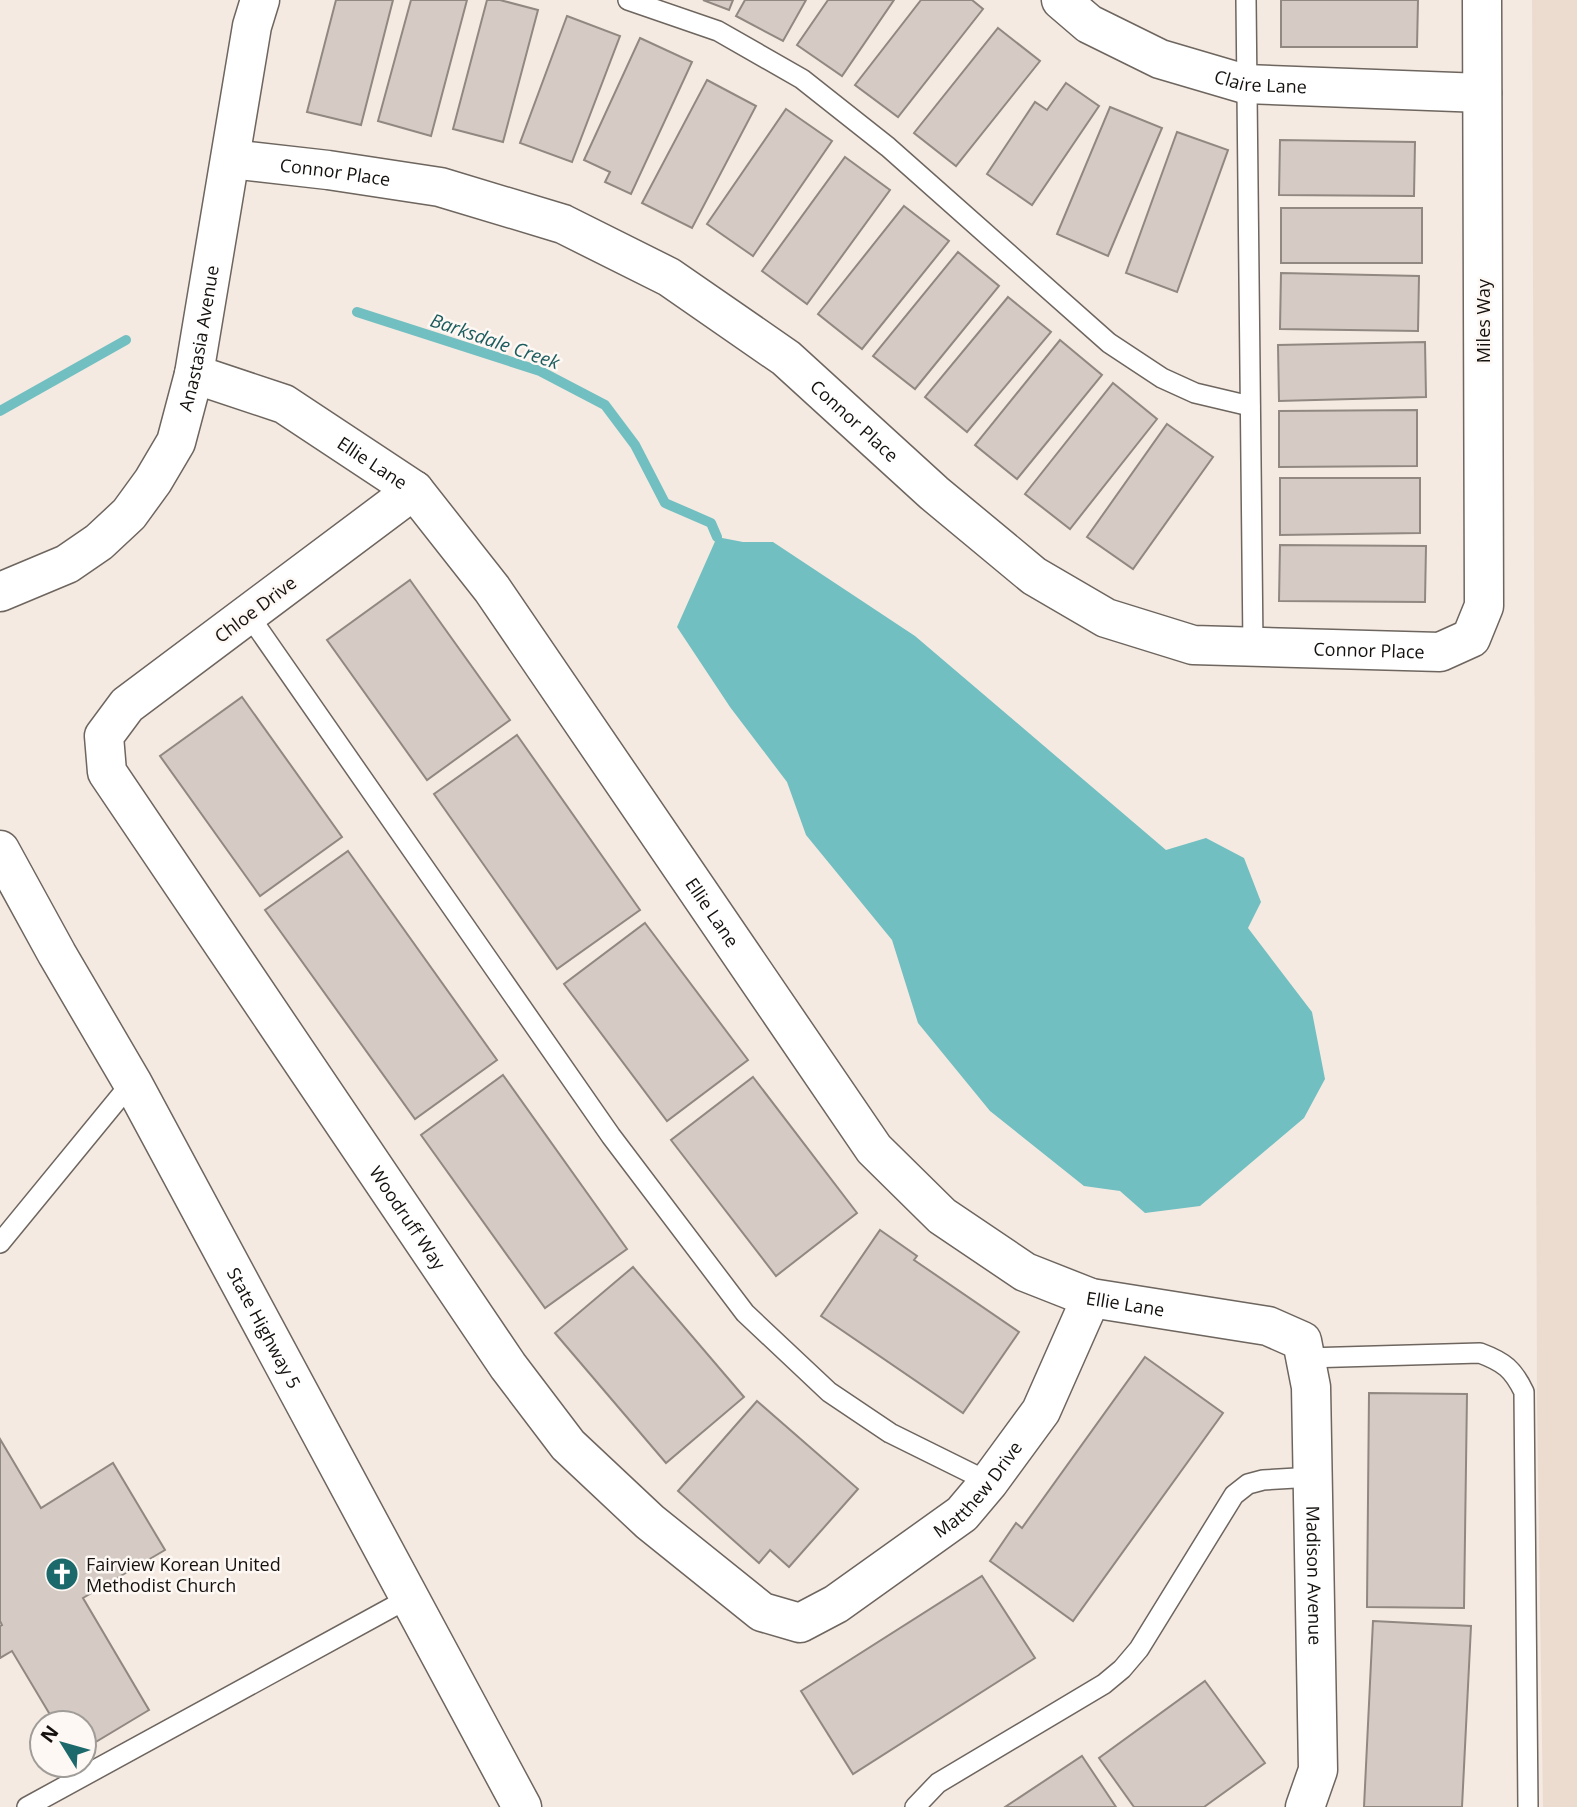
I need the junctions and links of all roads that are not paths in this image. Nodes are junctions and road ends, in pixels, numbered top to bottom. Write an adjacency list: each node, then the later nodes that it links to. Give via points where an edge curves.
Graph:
1 (260, 0): 8 (street, Anastasia Avenue)
2 (628, 0): 10 (lane, via 718,32 802,79 888,147 1109,343 1162,378 1195,393)
3 (1061, 0): 6 (street, Claire Lane, via 1089,24 1160,59)
4 (1246, 0): 6 (lane)
5 (1482, 0): 7 (street, Miles Way)
6 (1245, 84): 7 (street, Claire Lane); 10 (lane)
7 (1482, 93): 14 (street, Miles Way, via 1484,606)
8 (231, 159): 9 (street, Anastasia Avenue); 15 (street, Connor Place, via 439,187 563,224 669,277 786,358 934,493 1034,576 1106,618 1192,645)
9 (194, 374): 11 (street, Ellie Lane, via 284,404); 12 (street, Anastasia Avenue, via 176,442 128,514 67,564)
10 (1250, 406): 15 (lane)
11 (414, 490): 13 (street, Chloe Drive); 20 (street, Ellie Lane, via 492,589 873,1149 942,1216 1025,1272)
12 (0, 592)
13 (248, 614): 16 (street, Chloe Drive, via 127,705); 23 (lane, via 611,1136 745,1313 829,1392 890,1433)
14 (1471, 638): 15 (street, Connor Place, via 1440,652)
15 (1253, 647)
16 (104, 736): 25 (street, Woodruff Way, via 107,772 508,1366 568,1445 650,1522 762,1612)
17 (4, 870): 18 (street, State Highway 5)
18 (132, 1082): 19 (lane); 24 (street, State Highway 5)
19 (0, 1242)
20 (1091, 1298): 21 (street, Ellie Lane, via 1268,1326); 23 (street, Matthew Drive, via 1041,1412)
21 (1304, 1349): 22 (street, Madison Avenue, via 1311,1387); 30 (lane, via 1480,1353 1500,1360 1516,1375 1524,1392)
22 (1313, 1477): 28 (lane, via 1263,1480 1234,1495 1122,1670 938,1783); 29 (street, Madison Avenue, via 1318,1770)
23 (989, 1482): 25 (street, Matthew Drive, via 962,1514 836,1604)
24 (409, 1598): 26 (lane); 27 (street, State Highway 5)
25 (800, 1623)
26 (27, 1807)
27 (522, 1807)
28 (915, 1807)
29 (1305, 1807)
30 (1528, 1807)

